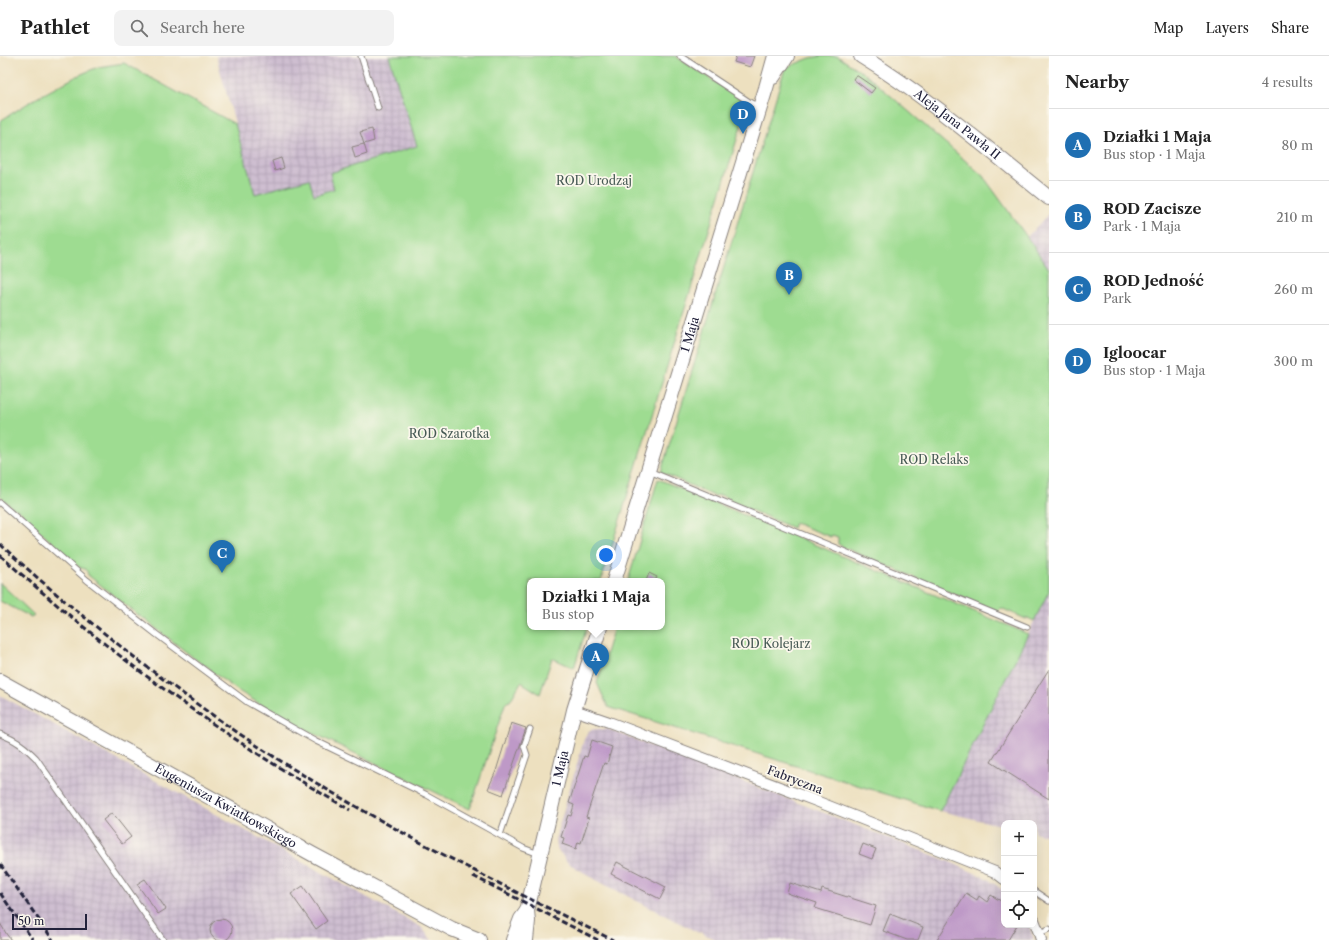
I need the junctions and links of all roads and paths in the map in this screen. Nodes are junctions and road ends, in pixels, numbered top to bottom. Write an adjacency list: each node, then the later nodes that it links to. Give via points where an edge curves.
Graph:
1 (361, 56): 8 (lane)
2 (680, 56): 7 (lane, via 751,103)
3 (775, 56): 6 (street, 1 Maja)
4 (787, 56): 6 (street, 1 Maja)
5 (861, 56): 9 (street, Aleja Jana Pawła II, via 935,106)
6 (766, 88): 7 (street, 1 Maja)
7 (760, 106): 10 (street, 1 Maja)
8 (378, 108)
9 (1049, 198)
10 (648, 470): 12 (street, 1 Maja); 13 (lane)
11 (0, 503): 19 (lane, via 87,580 247,702 316,741 428,795)
12 (615, 578)
13 (1027, 627)
14 (599, 630): 16 (street, 1 Maja)
15 (0, 680): 26 (street, Eugeniusza Kwiatkowskiego)
16 (574, 710): 20 (street, 1 Maja); 21 (street, Fabryczna, via 816,801 995,872)
17 (530, 729): 19 (lane, via 524,746 527,755)
18 (0, 734): 28 (lane, via 24,746 36,758)
19 (500, 835): 20 (lane)
20 (539, 854): 24 (street, 1 Maja)
21 (1001, 877)
22 (1036, 892): 23 (lane)
23 (1049, 901)
24 (526, 911): 31 (street, 1 Maja); 32 (street, 1 Maja)
25 (1037, 925): 27 (street)
26 (452, 929): 29 (street, Eugeniusza Kwiatkowskiego); 30 (street, Eugeniusza Kwiatkowskiego)
27 (1043, 934)
28 (163, 940)
29 (466, 940)
30 (479, 940)
31 (513, 940)
32 (526, 940)

